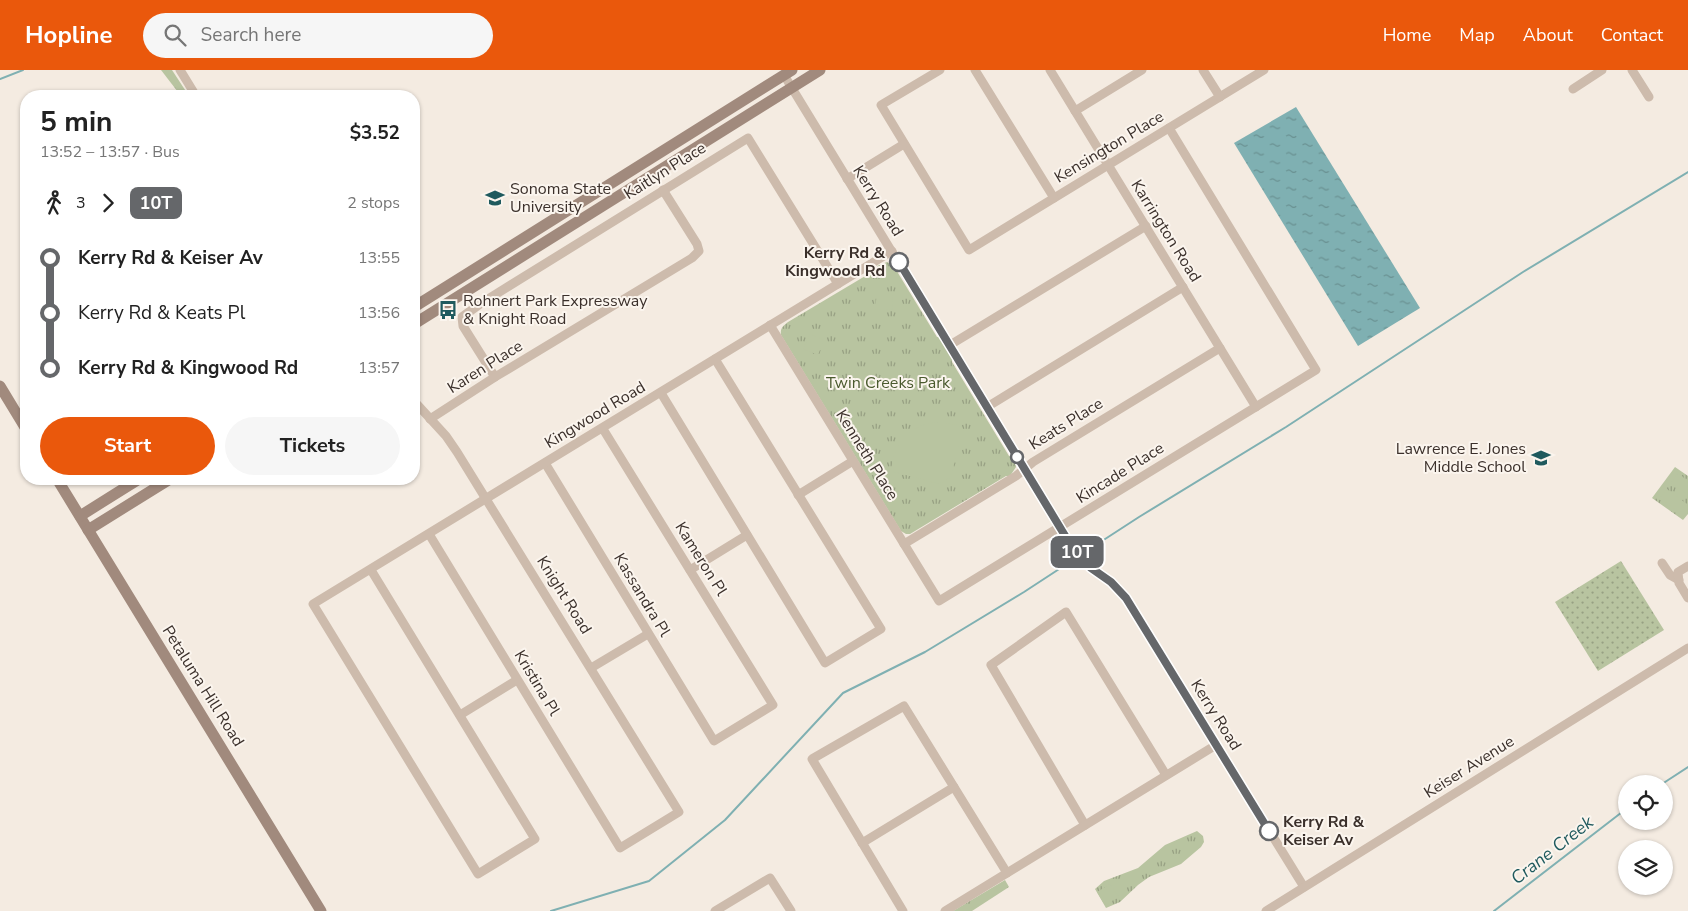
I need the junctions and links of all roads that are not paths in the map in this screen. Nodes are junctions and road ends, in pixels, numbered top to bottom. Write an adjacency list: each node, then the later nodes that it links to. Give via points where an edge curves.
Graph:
1 (180, 70): 14 (street)
2 (820, 70): 12 (main road)
3 (940, 70): 19 (street, via 881,105)
4 (975, 70): 23 (street)
5 (1050, 70): 17 (street, Karrington Road)
6 (1142, 70): 17 (street)
7 (1203, 70): 15 (street)
8 (1264, 70): 15 (street, Kensington Place)
9 (1602, 70): 13 (street)
10 (1632, 70): 16 (street)
11 (788, 72): 12 (street, Kerry Road); 28 (main road)
12 (792, 87): 21 (street, Kerry Road); 29 (main road)
13 (1573, 89)
14 (192, 90)
15 (1220, 97): 18 (street, Kensington Place)
16 (1649, 97)
17 (1075, 111): 20 (street, Karrington Road)
18 (1169, 128): 20 (street, Kensington Place); 38 (street, Kincade Place, via 1316,370)
19 (904, 144): 21 (street); 23 (street, Kensington Place, via 969,250)
20 (1108, 166): 23 (street, Kensington Place); 24 (street, Karrington Road)
21 (847, 179): 25 (street, Kerry Road)
22 (663, 190): 26 (street, Kaitlyn Place, via 748,138); 34 (street, Kaitlyn Place, via 462,317 463,326); 34 (street, Karen Place, via 699,251)
23 (1054, 198)
24 (1146, 226): 27 (street, Karrington Road); 31 (street)
25 (892, 251): 26 (street, Kingwood Road); 31 (street, Kerry Road)
26 (838, 284): 30 (street, Kingwood Road)
27 (1183, 287): 32 (street, Karrington Road); 37 (street)
28 (420, 303)
29 (420, 320)
30 (770, 325): 33 (street, Kingwood Road); 43 (street, Kenneth Place)
31 (950, 345): 37 (street, Kerry Road)
32 (1220, 348): 38 (street, Karrington Road); 45 (street, Keats Place)
33 (715, 359): 36 (street, Kingwood Road); 49 (street)
34 (495, 377): 41 (street, Karen Place)
35 (0, 386): 40 (main road)
36 (661, 393): 42 (street, Kingwood Road); 55 (street)
37 (987, 407): 45 (street, Kerry Road)
38 (1256, 407): 52 (street, Kincade Place)
39 (420, 408): 41 (street, Knight Road)
40 (20, 419)
41 (430, 419): 50 (street, Knight Road, via 450,441)
42 (603, 428): 44 (street, Kingwood Road); 60 (street, Kameron Pl)
43 (853, 461): 49 (street); 56 (street, Kenneth Place)
44 (545, 463): 50 (street, Kingwood Road); 64 (street, Kassandra Pl)
45 (1024, 468): 52 (street, Kerry Road); 56 (street, Keats Place)
46 (61, 485): 51 (main road, Petaluma Hill Road)
47 (130, 485): 51 (main road)
48 (160, 485): 53 (main road)
49 (798, 495): 55 (street, via 881,630 825,664)
50 (487, 498): 54 (street, Kingwood Road); 66 (street, Knight Road)
51 (80, 516): 53 (main road, Petaluma Hill Road)
52 (1060, 527): 63 (street, Kincade Place); 70 (street, Kerry Road, via 1091,568 1126,598)
53 (88, 530): 78 (main road, Petaluma Hill Road)
54 (429, 534): 59 (street, Kingwood Road); 67 (street, Kristina Pl)
55 (747, 535): 60 (street)
56 (904, 544): 63 (street, Kenneth Place)
57 (1662, 563): 61 (street)
58 (1688, 566): 61 (street, via 1678,572)
59 (371, 570): 68 (street); 68 (street, Kingwood Road, via 314,604 478,874 536,839)
60 (690, 570): 69 (street, Kameron Pl, via 773,705)
61 (1678, 580): 62 (street)
62 (1688, 598)
63 (939, 601)
64 (648, 634): 66 (street); 69 (street, Kassandra Pl)
65 (1688, 648): 77 (street, Keiser Avenue)
66 (591, 668): 75 (street, Knight Road, via 679,812)
67 (517, 680): 68 (street); 75 (street, Kristina Pl)
68 (460, 715)
69 (714, 742)
70 (1216, 745): 71 (street); 77 (street, Kerry Road)
71 (1166, 775): 73 (street); 73 (street, via 1066,612 991,665)
72 (954, 787): 74 (street); 74 (street, via 904,706 812,759); 76 (street)
73 (1085, 825): 76 (street)
74 (862, 843): 81 (street)
75 (620, 848)
76 (1007, 873): 82 (street)
77 (1304, 887): 83 (street, Keiser Avenue)
78 (321, 911)
79 (716, 911): 80 (street, via 770,878)
80 (791, 911)
81 (903, 911)
82 (945, 911)
83 (1266, 911)

